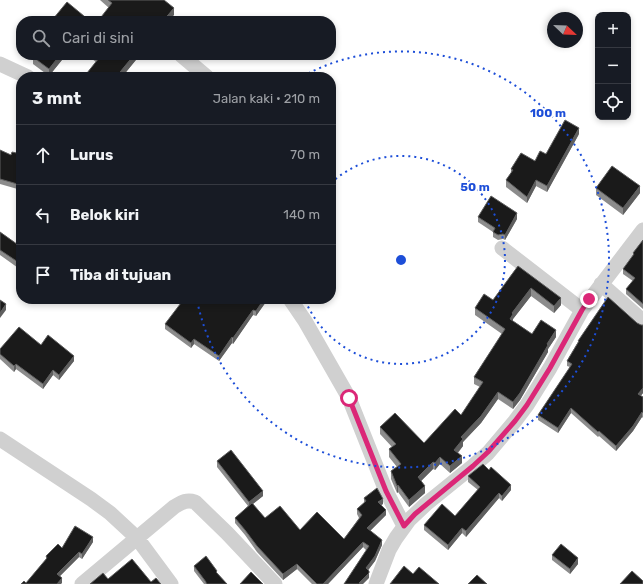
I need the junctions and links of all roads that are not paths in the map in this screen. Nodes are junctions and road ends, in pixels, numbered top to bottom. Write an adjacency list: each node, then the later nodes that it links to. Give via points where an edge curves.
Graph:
1 (187, 60): 4 (street)
2 (0, 64): 3 (street)
3 (17, 72)
4 (201, 72)
5 (643, 230): 7 (street)
6 (502, 248): 9 (street)
7 (601, 284): 9 (street); 10 (street)
8 (294, 304): 12 (street, via 349,398 386,491)
9 (582, 310): 12 (street, via 550,368 515,421 488,452)
10 (643, 321)
11 (0, 439): 13 (street, via 91,499)
12 (404, 526): 17 (street, via 389,550)
13 (137, 538): 14 (street); 15 (street); 16 (street, via 174,507 190,500 227,533)
14 (82, 584)
15 (171, 584)
16 (275, 584)
17 (376, 584)

